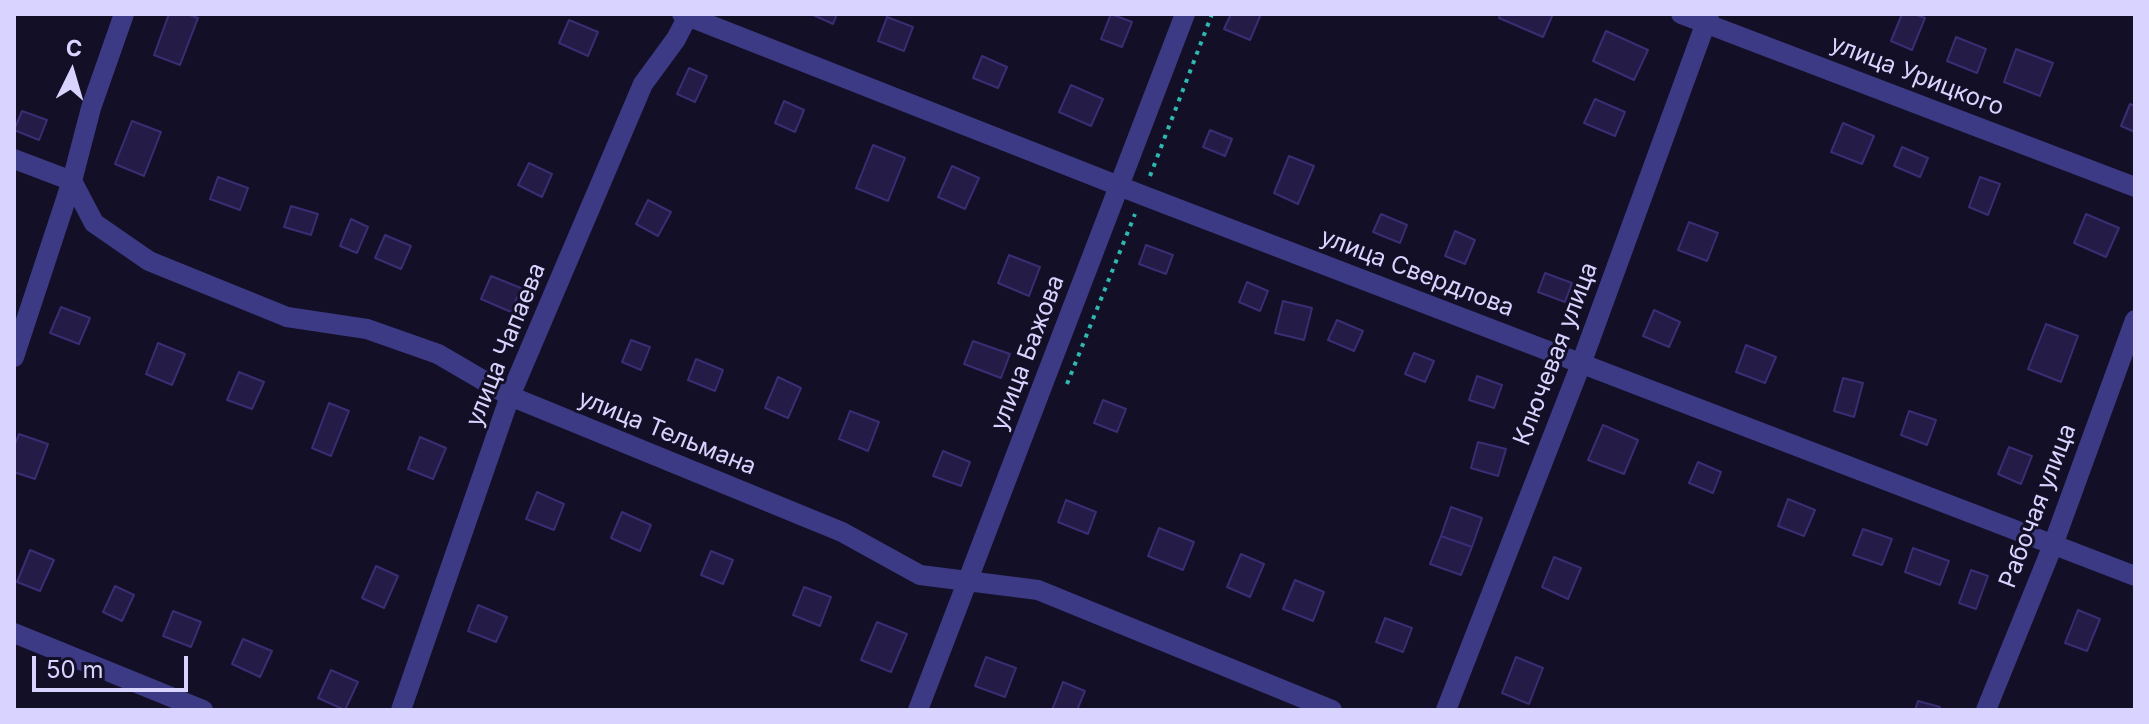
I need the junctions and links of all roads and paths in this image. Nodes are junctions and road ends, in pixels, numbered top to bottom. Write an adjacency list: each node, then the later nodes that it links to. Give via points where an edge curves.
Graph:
1 (124, 14): 7 (street)
2 (1185, 14): 8 (street, улица Бажова)
3 (1681, 14): 5 (street, улица Урицкого)
4 (687, 15): 8 (street, улица Свердлова); 13 (street, улица Чапаева, via 643,84)
5 (1707, 19): 9 (street, улица Урицкого); 12 (street, Ключевая улица)
6 (14, 159): 7 (street)
7 (72, 181): 11 (street); 13 (street, улица Тельмана, via 94,223 149,261 287,317 367,329 438,354)
8 (1120, 186): 12 (street, улица Свердлова); 16 (street, улица Бажова)
9 (2135, 187)
10 (2135, 320): 14 (street, Рабочая улица)
11 (14, 357)
12 (1581, 364): 14 (street, улица Свердлова); 22 (street, Ключевая улица)
13 (510, 396): 16 (street, улица Тельмана, via 842,532 920,575); 19 (street, улица Чапаева)
14 (2053, 545): 15 (street, улица Свердлова); 23 (street, Рабочая улица)
15 (2135, 576)
16 (968, 581): 20 (street, улица Бажова); 21 (street, улица Тельмана, via 1038,590)
17 (14, 633): 18 (street)
18 (203, 710)
19 (401, 710)
20 (918, 710)
21 (1332, 710)
22 (1446, 710)
23 (1986, 710)

